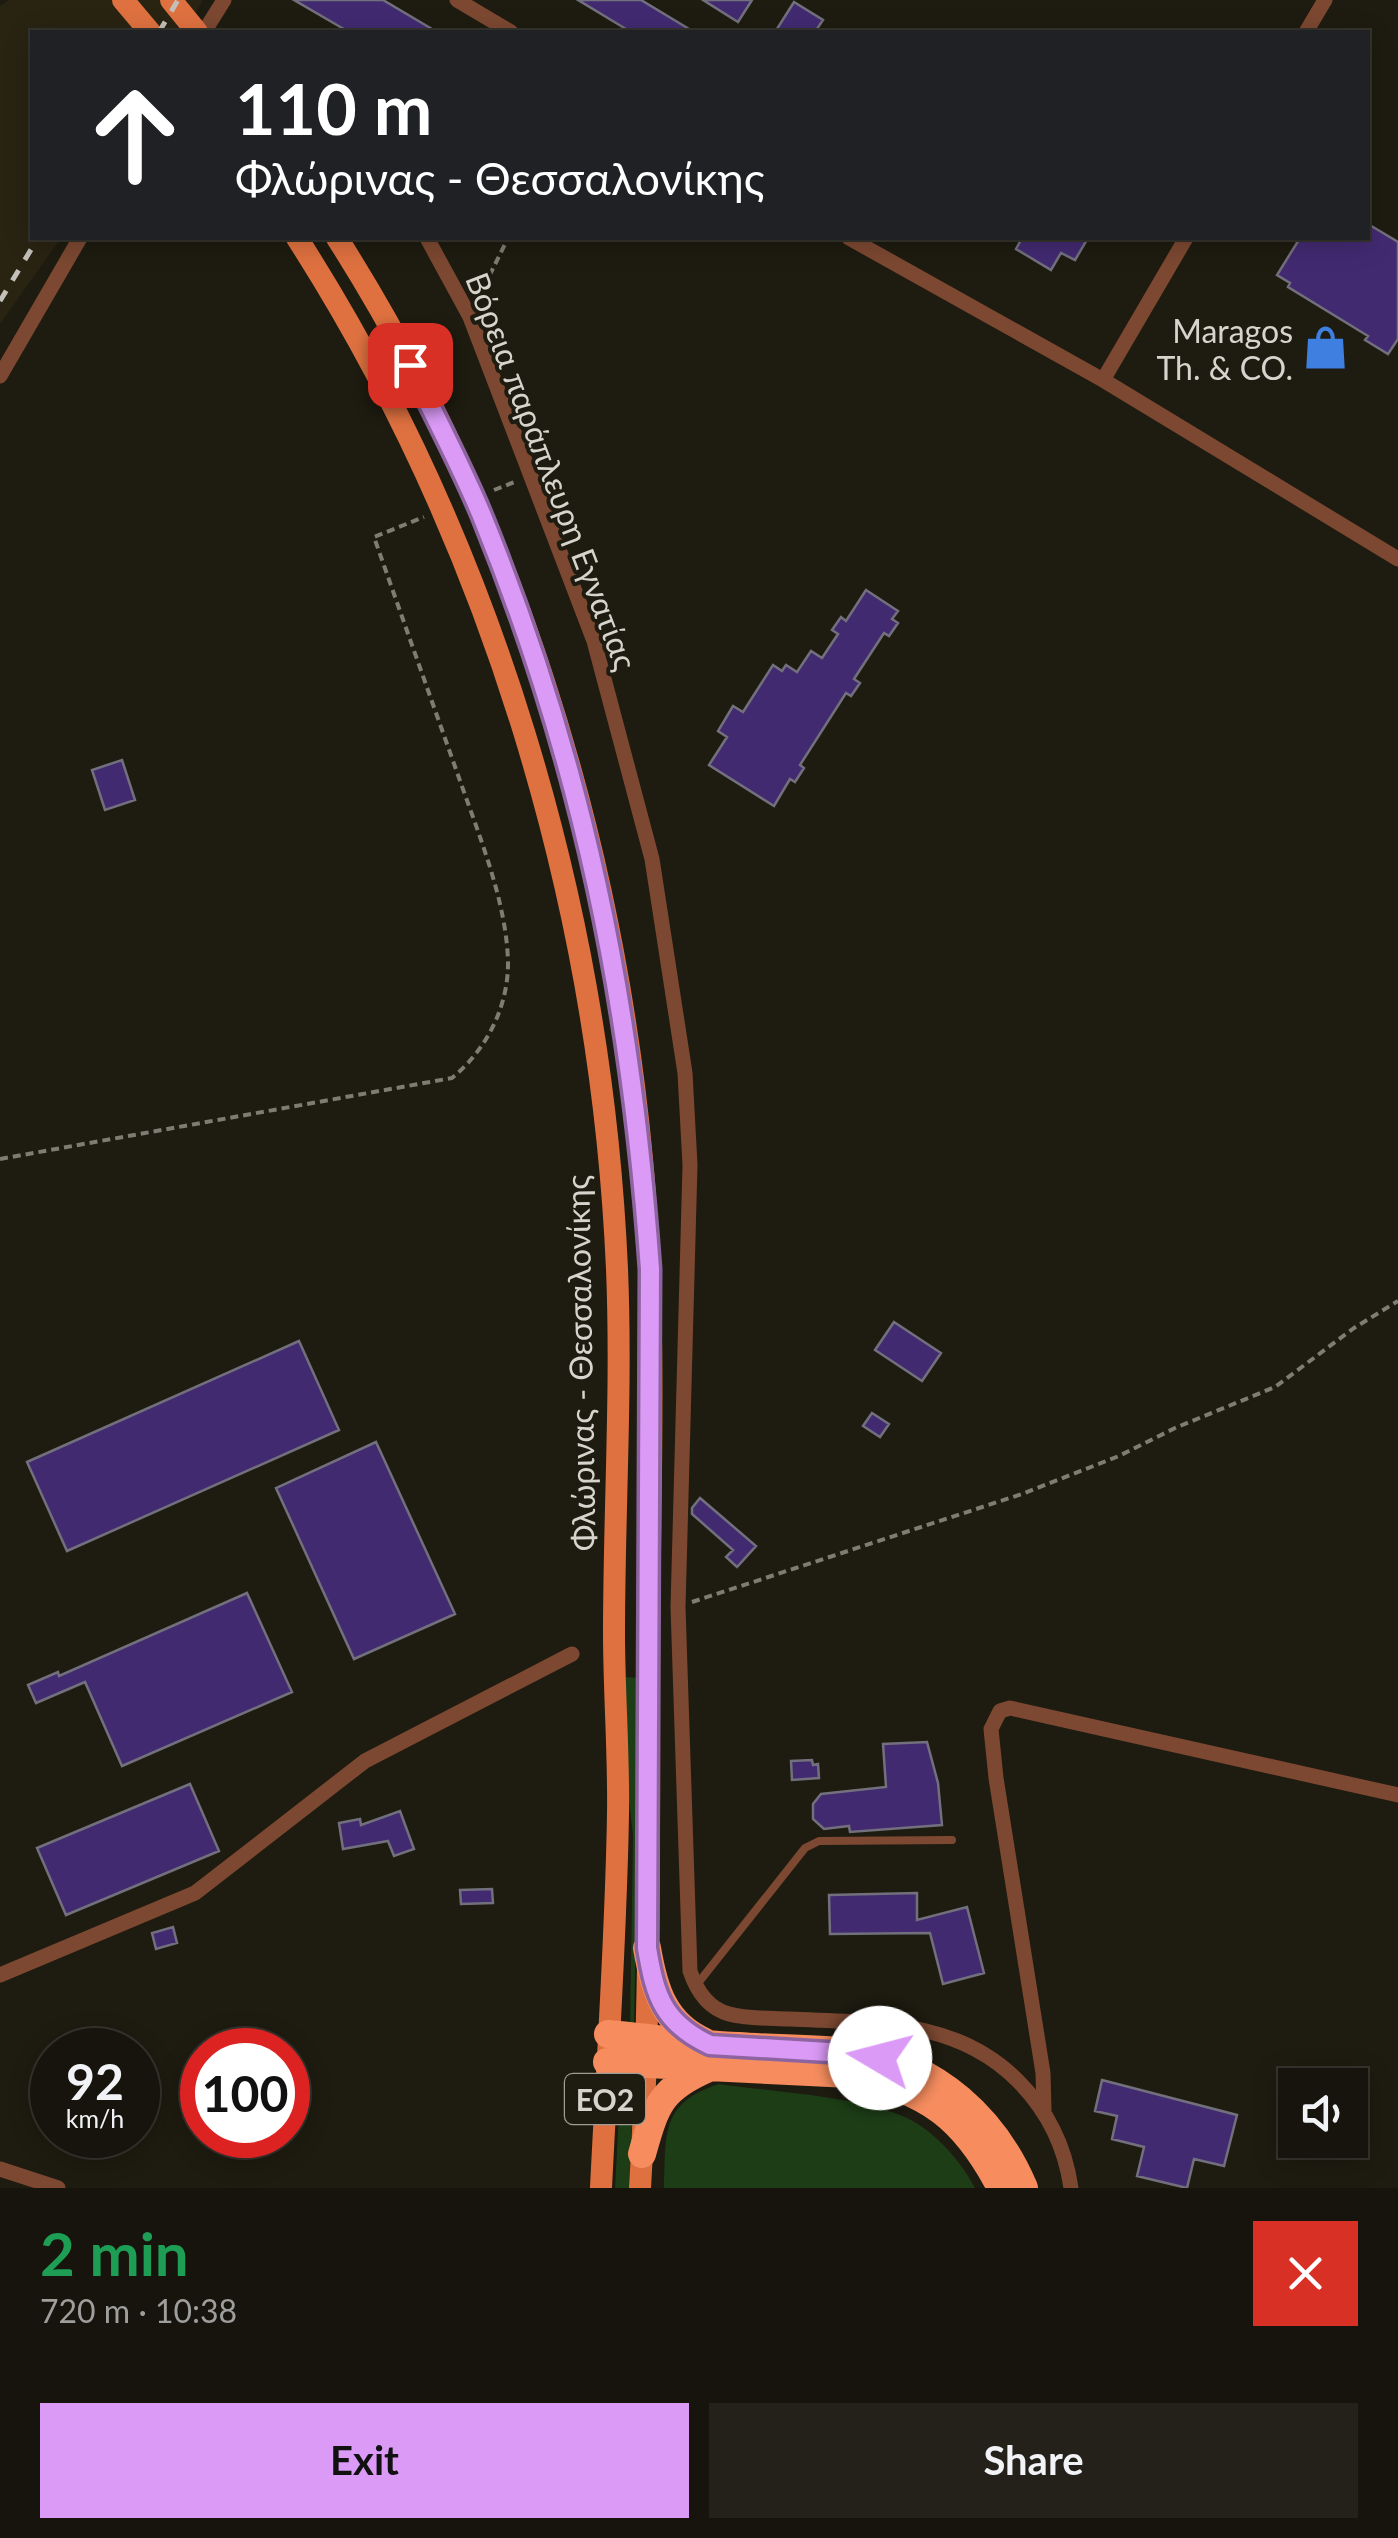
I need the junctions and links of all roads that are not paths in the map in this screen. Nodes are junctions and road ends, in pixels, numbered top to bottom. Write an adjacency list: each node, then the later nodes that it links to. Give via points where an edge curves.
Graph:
1 (124, 0): 6 (main road)
2 (172, 0): 7 (main road)
3 (224, 0): 8 (street)
4 (457, 0): 9 (street)
5 (1325, 0): 10 (street)
6 (148, 30)
7 (198, 30)
8 (202, 30)
9 (508, 30)
10 (1307, 30)
11 (79, 240): 17 (street)
12 (299, 240): 26 (main road, Φλώρινας - Θεσσαλονίκης / ΕΟ2, via 382,384 449,528 524,733 578,944 609,1160 616,1268 618,1811)
13 (338, 240): 23 (main road, Φλώρινας - Θεσσαλονίκης / ΕΟ2, via 463,474 521,618 586,830 613,957 642,1158 650,1269)
14 (428, 240): 25 (street, Βόρεια παράπλευρη Εγνατίας, via 470,317 594,641 652,859 685,1073 690,1165 678,1607 688,1951)
15 (853, 240): 18 (street)
16 (1185, 240): 18 (street)
17 (0, 376)
18 (1102, 380): 19 (street)
19 (1398, 559)
20 (572, 1654): 24 (street, via 365,1761 195,1893)
21 (1398, 1795): 29 (street, via 1010,1708 1000,1711 992,1729 996,1778)
22 (952, 1840): 25 (lane, via 818,1841 805,1848)
23 (647, 1948): 27 (main road, Φλώρινας - Θεσσαλονίκης / ΕΟ2); 28 (highway, via 660,2001)
24 (0, 1975)
25 (696, 1987): 29 (street, via 728,2014 948,2034 1014,2076)
26 (608, 2048): 27 (highway); 33 (main road, Φλώρινας - Θεσσαλονίκης / ΕΟ2)
27 (644, 2050): 28 (highway); 30 (main road, Φλώρινας - Θεσσαλονίκης / ΕΟ2)
28 (713, 2055): 30 (highway, via 659,2104); 35 (highway, via 888,2081 921,2096 956,2120); 36 (highway, via 861,2054 920,2073 979,2115 1014,2162)
29 (1044, 2110): 37 (street, via 1062,2146)
30 (642, 2154): 34 (main road, Φλώρινας - Θεσσαλονίκης / ΕΟ2)
31 (0, 2169): 32 (street)
32 (58, 2188)
33 (600, 2188)
34 (640, 2188)
35 (1001, 2188)
36 (1024, 2188)
37 (1071, 2188)

